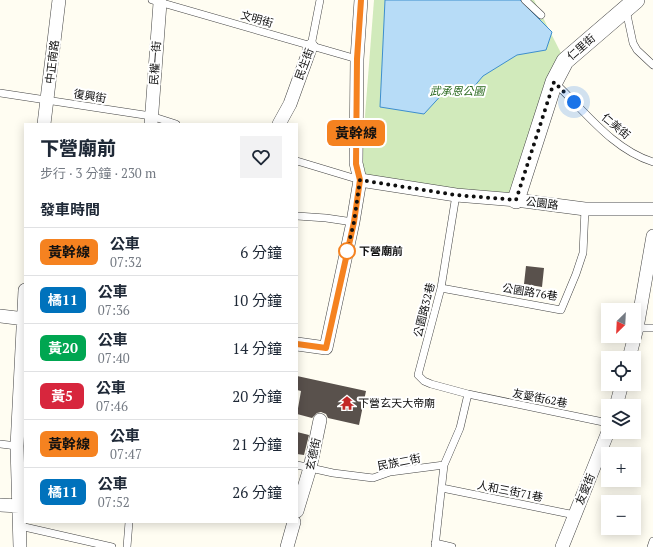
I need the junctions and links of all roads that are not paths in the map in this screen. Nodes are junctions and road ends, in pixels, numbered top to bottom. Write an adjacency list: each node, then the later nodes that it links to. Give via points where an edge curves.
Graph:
1 (59, 0): 13 (street, 中正南路)
2 (320, 0): 8 (lane, 民生街)
3 (361, 0): 9 (street)
4 (525, 0): 7 (lane)
5 (157, 1): 8 (lane, 文明街); 14 (street, 民權一街)
6 (631, 5): 10 (lane, via 633,43); 11 (street, 仁里街, via 565,60)
7 (541, 15)
8 (311, 46): 9 (lane, 文明街); 17 (street, 民生街, via 290,104)
9 (357, 59): 20 (street, via 356,164)
10 (653, 64)
11 (554, 82): 19 (lane, 仁美街, via 606,134 640,158); 22 (street, 仁里街)
12 (0, 93): 13 (lane, 復興街)
13 (47, 100): 14 (lane, 復興街); 15 (street, 中正南路)
14 (151, 120): 16 (lane, 復興街)
15 (44, 123)
16 (170, 123)
17 (280, 123)
18 (298, 161): 20 (lane)
19 (653, 162)
20 (360, 180): 21 (street, 公園路); 26 (street)
21 (456, 195): 22 (street, 公園路); 28 (lane, 公園路32巷)
22 (516, 200): 23 (street, 公園路)
23 (585, 209): 24 (street, 公園路); 28 (lane, 公園路76巷, via 583,253 561,310)
24 (653, 209)
25 (298, 216): 26 (lane)
26 (354, 222): 34 (street, via 326,348)
27 (653, 236): 29 (street)
28 (441, 288): 35 (lane, 公園路32巷, via 418,375 431,384)
29 (641, 305)
30 (0, 316): 31 (street)
31 (24, 319): 36 (street)
32 (641, 328): 33 (lane)
33 (653, 328)
34 (298, 344)
35 (468, 394): 38 (lane, 友愛街62巷); 43 (lane, via 460,428)
36 (21, 409): 41 (street)
37 (320, 420): 44 (street, 玄德街)
38 (601, 422)
39 (605, 439): 49 (street, 友愛街)
40 (0, 444): 41 (lane)
41 (17, 446): 47 (street)
42 (298, 465): 44 (lane, 民族二街)
43 (444, 465): 44 (lane, 民族二街, via 390,472 373,478); 45 (lane)
44 (310, 468): 48 (street, 玄德街)
45 (442, 488): 49 (lane, 人和三街71巷); 54 (lane)
46 (0, 505): 47 (street)
47 (19, 506): 52 (street)
48 (298, 508)
49 (575, 515): 60 (street, 友愛街)
50 (129, 523): 57 (lane)
51 (294, 523): 58 (street)
52 (20, 526): 55 (street); 56 (lane)
53 (653, 541): 61 (lane)
54 (435, 545): 59 (lane)
55 (20, 547)
56 (112, 547)
57 (127, 547)
58 (287, 547)
59 (452, 547)
60 (562, 547)
61 (651, 547)

